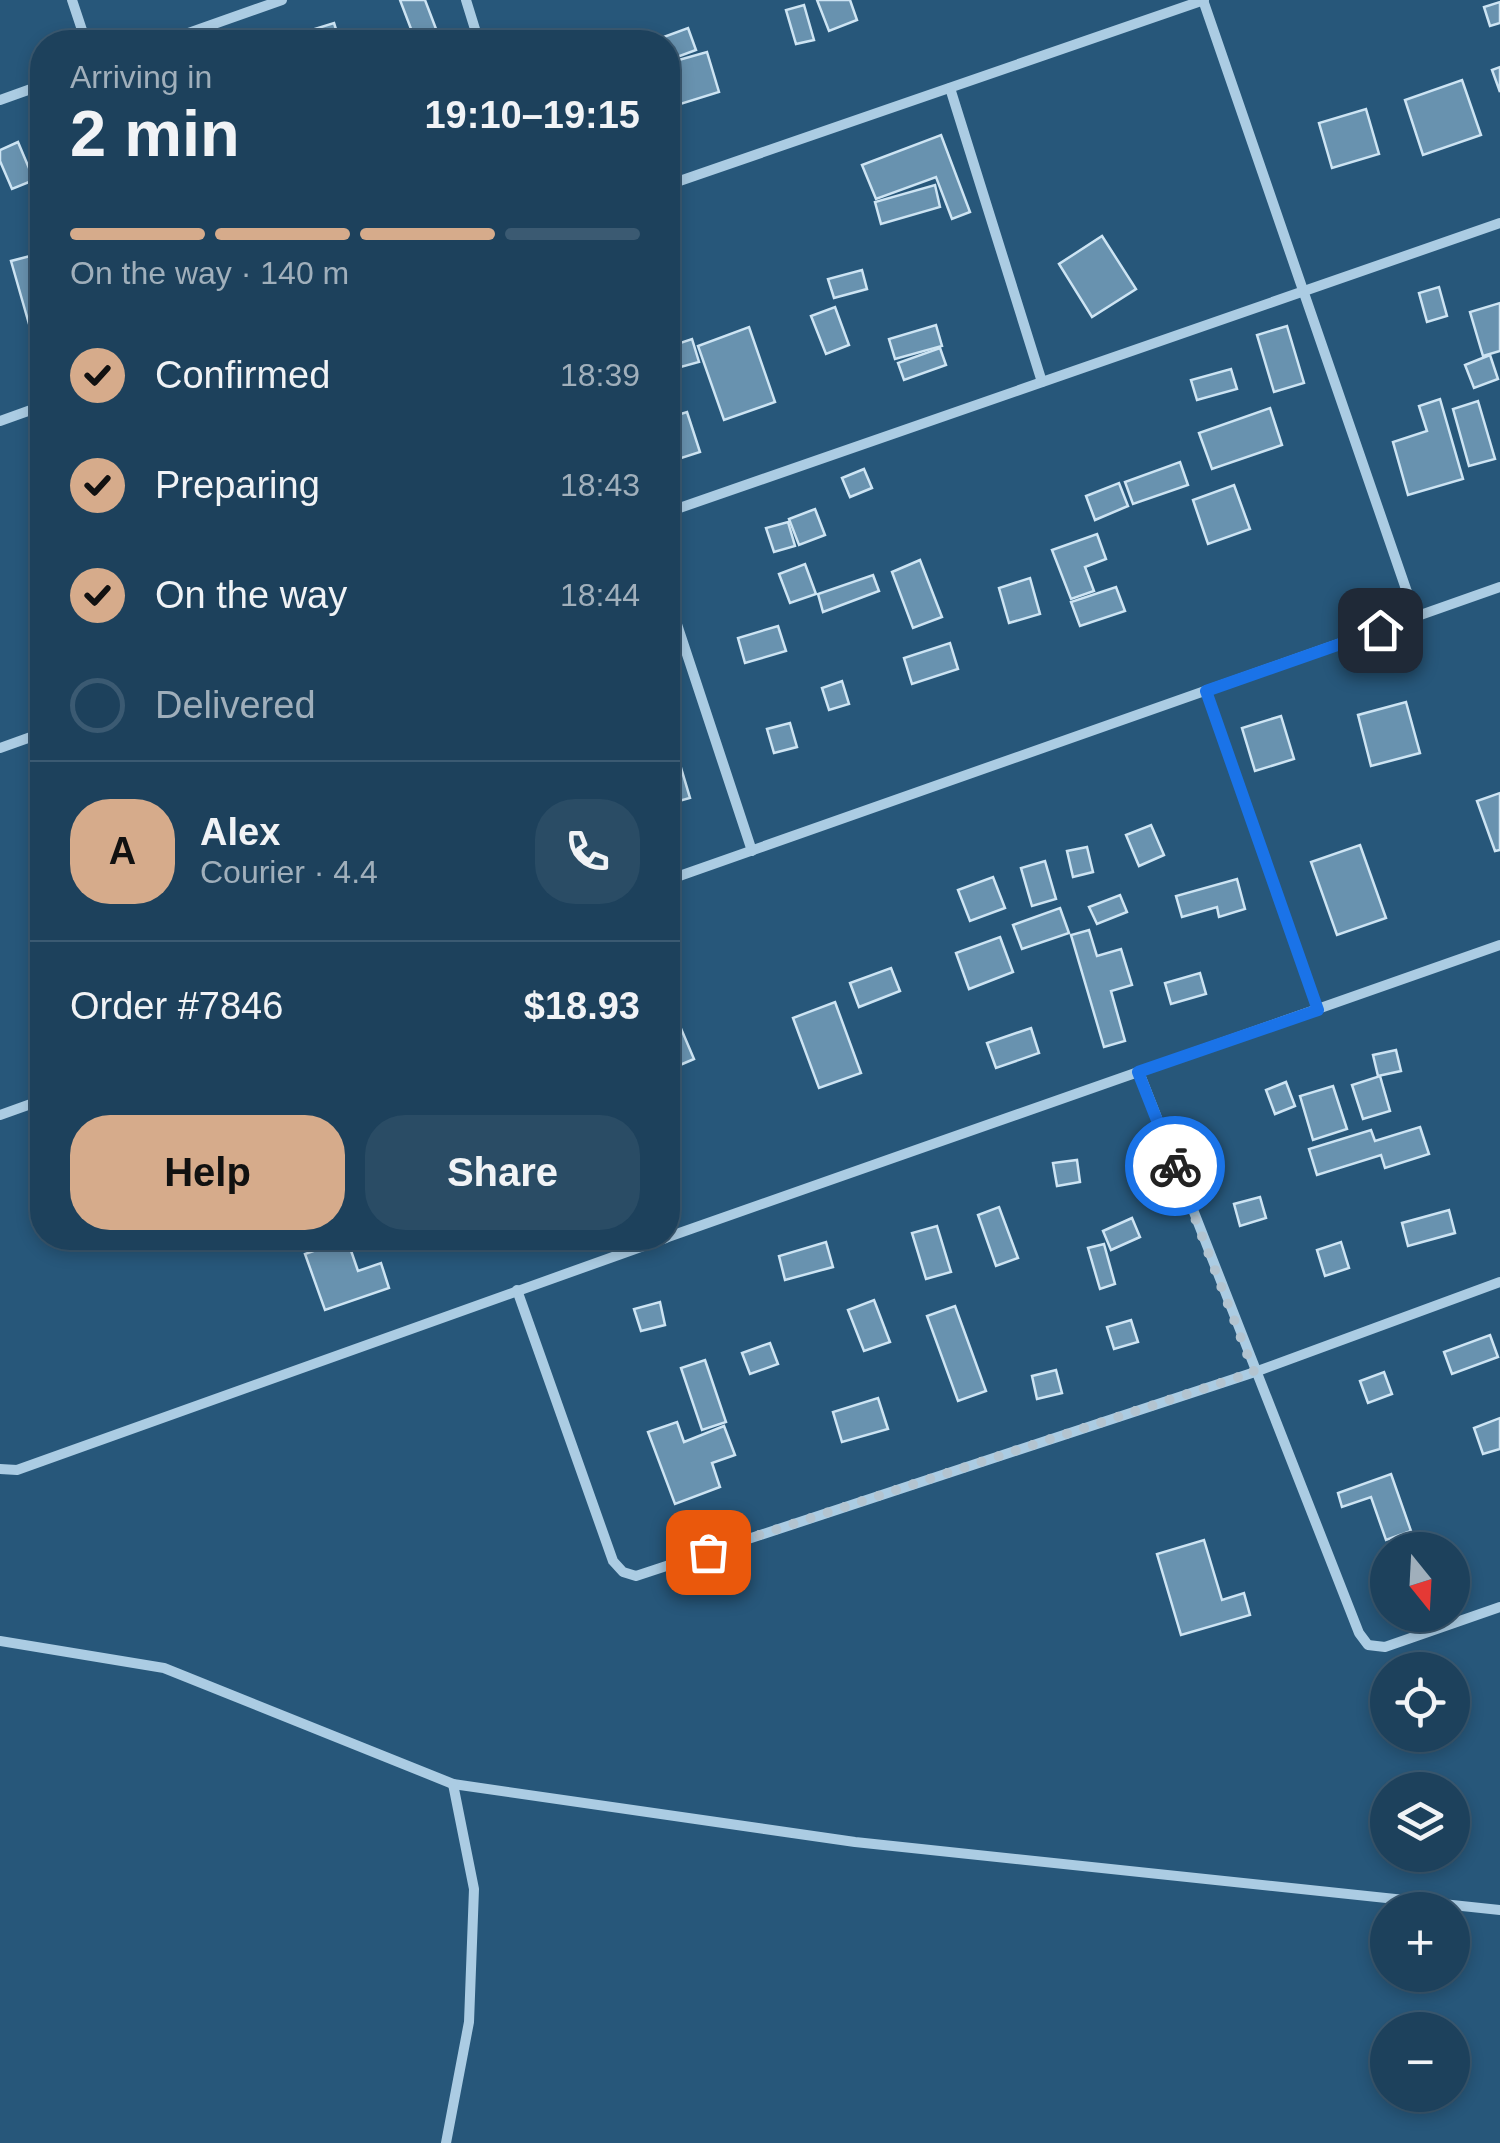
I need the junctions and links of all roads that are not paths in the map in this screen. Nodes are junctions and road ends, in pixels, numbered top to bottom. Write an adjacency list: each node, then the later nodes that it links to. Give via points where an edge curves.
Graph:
1 (72, 0): 5 (street)
2 (282, 0): 6 (street)
3 (466, 0): 7 (street)
4 (1203, 0): 8 (street); 13 (street)
5 (82, 30)
6 (197, 30)
7 (475, 30)
8 (950, 88): 11 (street); 14 (street)
9 (30, 89): 10 (street)
10 (0, 100)
11 (680, 181)
12 (1500, 224): 13 (street)
13 (1303, 291): 14 (street); 19 (street)
14 (1042, 382): 17 (street)
15 (30, 410): 16 (street)
16 (0, 420)
17 (680, 508)
18 (1500, 588): 19 (street)
19 (1416, 618): 21 (street)
20 (680, 633): 24 (street)
21 (1206, 691): 24 (street); 27 (street)
22 (30, 737): 23 (street)
23 (0, 748)
24 (752, 851): 25 (street)
25 (680, 876)
26 (1500, 945): 27 (street)
27 (1318, 1010): 28 (street)
28 (1138, 1072): 31 (street); 35 (street)
29 (30, 1104): 30 (street)
30 (0, 1115)
31 (680, 1232)
32 (625, 1250): 34 (street)
33 (1500, 1282): 35 (street)
34 (517, 1290): 35 (street, via 613,1561 636,1576); 36 (street, via 17,1470)
35 (1254, 1372): 37 (street, via 1368,1644 1385,1648)
36 (0, 1469)
37 (1500, 1607)
38 (0, 1641): 39 (street, via 164,1668)
39 (453, 1784): 40 (street, via 855,1842); 41 (street, via 474,1888 470,2022)
40 (1500, 1910)
41 (446, 2143)

